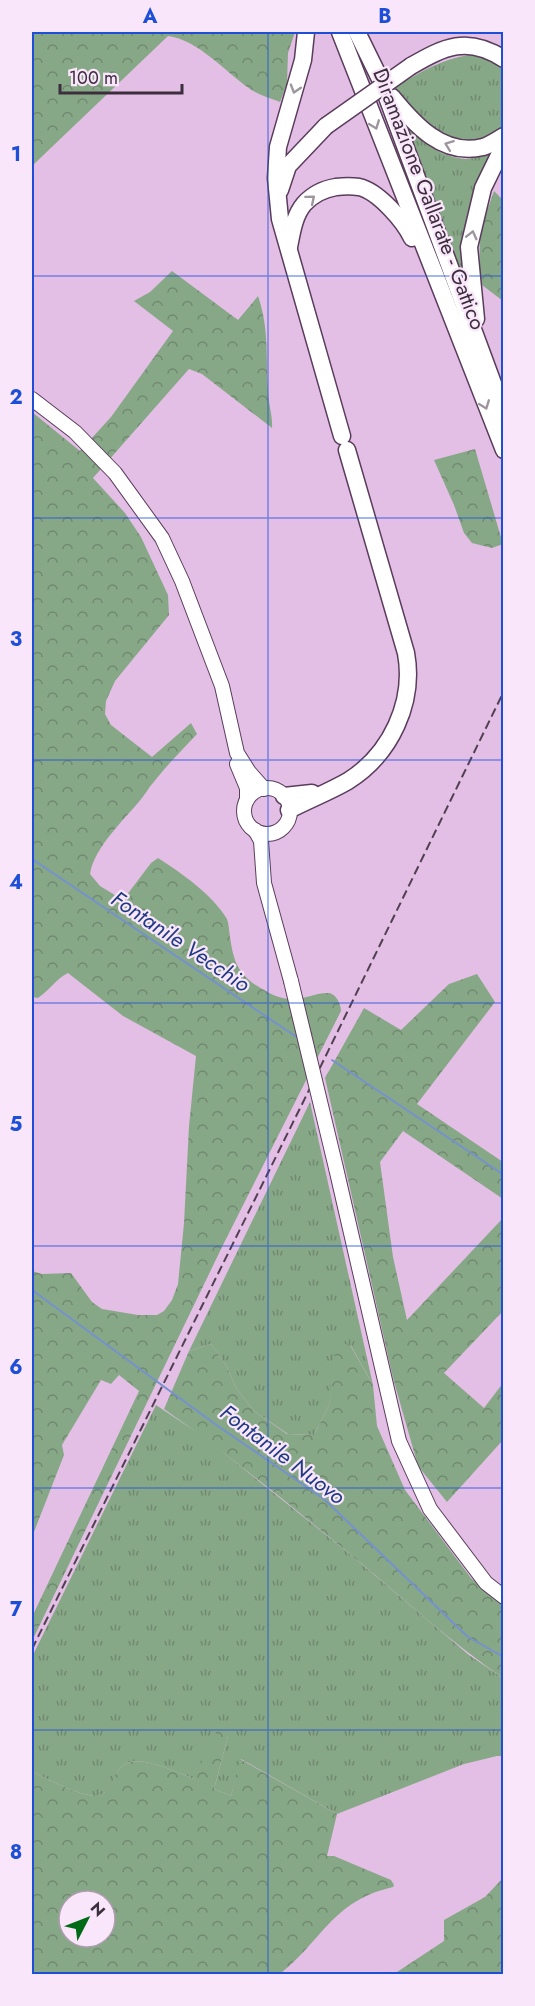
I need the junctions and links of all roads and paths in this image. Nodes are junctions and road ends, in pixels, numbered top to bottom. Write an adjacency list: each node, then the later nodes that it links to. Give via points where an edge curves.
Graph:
1 (306, 32): 8 (highway, one-way to 8, via 303,60 278,147)
2 (340, 32): 10 (highway, Diramazione Gallarate - Gattico, one-way to 10)
3 (357, 32): 5 (highway, Diramazione Gallarate - Gattico)
4 (504, 59): 8 (highway, bridge, via 483,48 465,45 442,49 411,66 326,126 288,166)
5 (381, 81): 6 (highway, one-way to 5, via 484,147 459,149 446,144 410,119); 10 (highway, Diramazione Gallarate - Gattico)
6 (504, 136)
7 (504, 145): 10 (highway, one-way to 7, via 469,247 483,188)
8 (278, 197): 9 (highway)
9 (288, 251): 10 (highway, one-way to 10, via 295,219 315,194 347,186 374,194 411,235 445,324); 17 (highway, via 409,671 404,709 385,746 348,781)
10 (483, 378): 12 (highway, Diramazione Gallarate - Gattico); 13 (highway, Diramazione Gallarate - Gattico, one-way to 13)
11 (32, 399): 14 (street, via 75,432 115,473 162,538)
12 (504, 413)
13 (504, 450)
14 (208, 652): 15 (street, via 222,686 237,753); 16 (street, via 233,755 247,788)
15 (264, 789): 16 (street); 17 (street, via 278,791)
16 (247, 800): 18 (street, via 244,813)
17 (287, 803): 19 (street, via 286,823)
18 (255, 830): 19 (street); 20 (street, via 261,841 264,883)
19 (277, 831): 20 (street, via 269,854 270,881)
20 (283, 950): 21 (street, bridge, via 399,1441 430,1509 486,1583)
21 (504, 1597)

